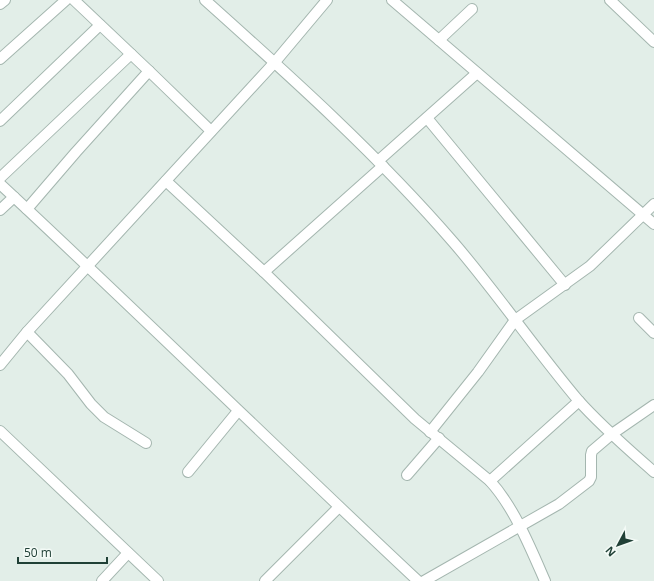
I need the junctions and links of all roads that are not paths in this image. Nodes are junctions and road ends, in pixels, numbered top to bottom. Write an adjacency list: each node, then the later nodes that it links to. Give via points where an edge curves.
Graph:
1 (4, 0): 8 (street)
2 (66, 0): 14 (street)
3 (74, 0): 10 (street)
4 (205, 0): 15 (street)
5 (326, 0): 15 (street)
6 (392, 0): 11 (street)
7 (616, 2): 12 (street)
8 (0, 4)
9 (472, 9): 11 (street)
10 (100, 25): 13 (street); 19 (street)
11 (439, 40): 17 (street)
12 (654, 42)
13 (131, 54): 16 (street); 22 (street)
14 (0, 59)
15 (275, 62): 20 (street); 21 (street)
16 (149, 71): 20 (street); 27 (street)
17 (477, 73): 18 (street); 29 (street)
18 (427, 118): 21 (street); 33 (street)
19 (0, 121)
20 (211, 131): 23 (street)
21 (380, 163): 32 (street); 35 (street, via 454,243)
22 (0, 178)
23 (166, 180): 31 (street); 32 (street)
24 (0, 184): 25 (street)
25 (14, 197): 27 (street); 28 (street)
26 (654, 204): 29 (street)
27 (27, 209): 31 (street)
28 (0, 210)
29 (644, 214): 30 (street); 33 (street, via 590,266)
30 (654, 224)
31 (88, 266): 36 (street); 41 (street)
32 (264, 272): 43 (street)
33 (565, 284): 35 (street)
34 (639, 318): 37 (street)
35 (515, 320): 39 (street); 43 (street)
36 (27, 332): 38 (street); 46 (street, via 68,374 104,417)
37 (654, 333)
38 (0, 365)
39 (579, 401): 44 (street); 50 (street)
40 (654, 405): 44 (street)
41 (238, 411): 47 (street); 51 (street)
42 (0, 431): 53 (street)
43 (430, 432): 45 (street)
44 (612, 434): 48 (street); 52 (street, via 592,451 589,481 559,504)
45 (439, 438): 49 (street); 50 (street)
46 (146, 443)
47 (188, 472)
48 (654, 472)
49 (407, 475)
50 (490, 481): 52 (street)
51 (339, 507): 56 (street); 57 (street)
52 (520, 526): 58 (street); 59 (street)
53 (128, 553): 54 (street); 55 (street)
54 (102, 581)
55 (158, 581)
56 (265, 581)
57 (418, 581)
58 (424, 581)
59 (545, 581)

